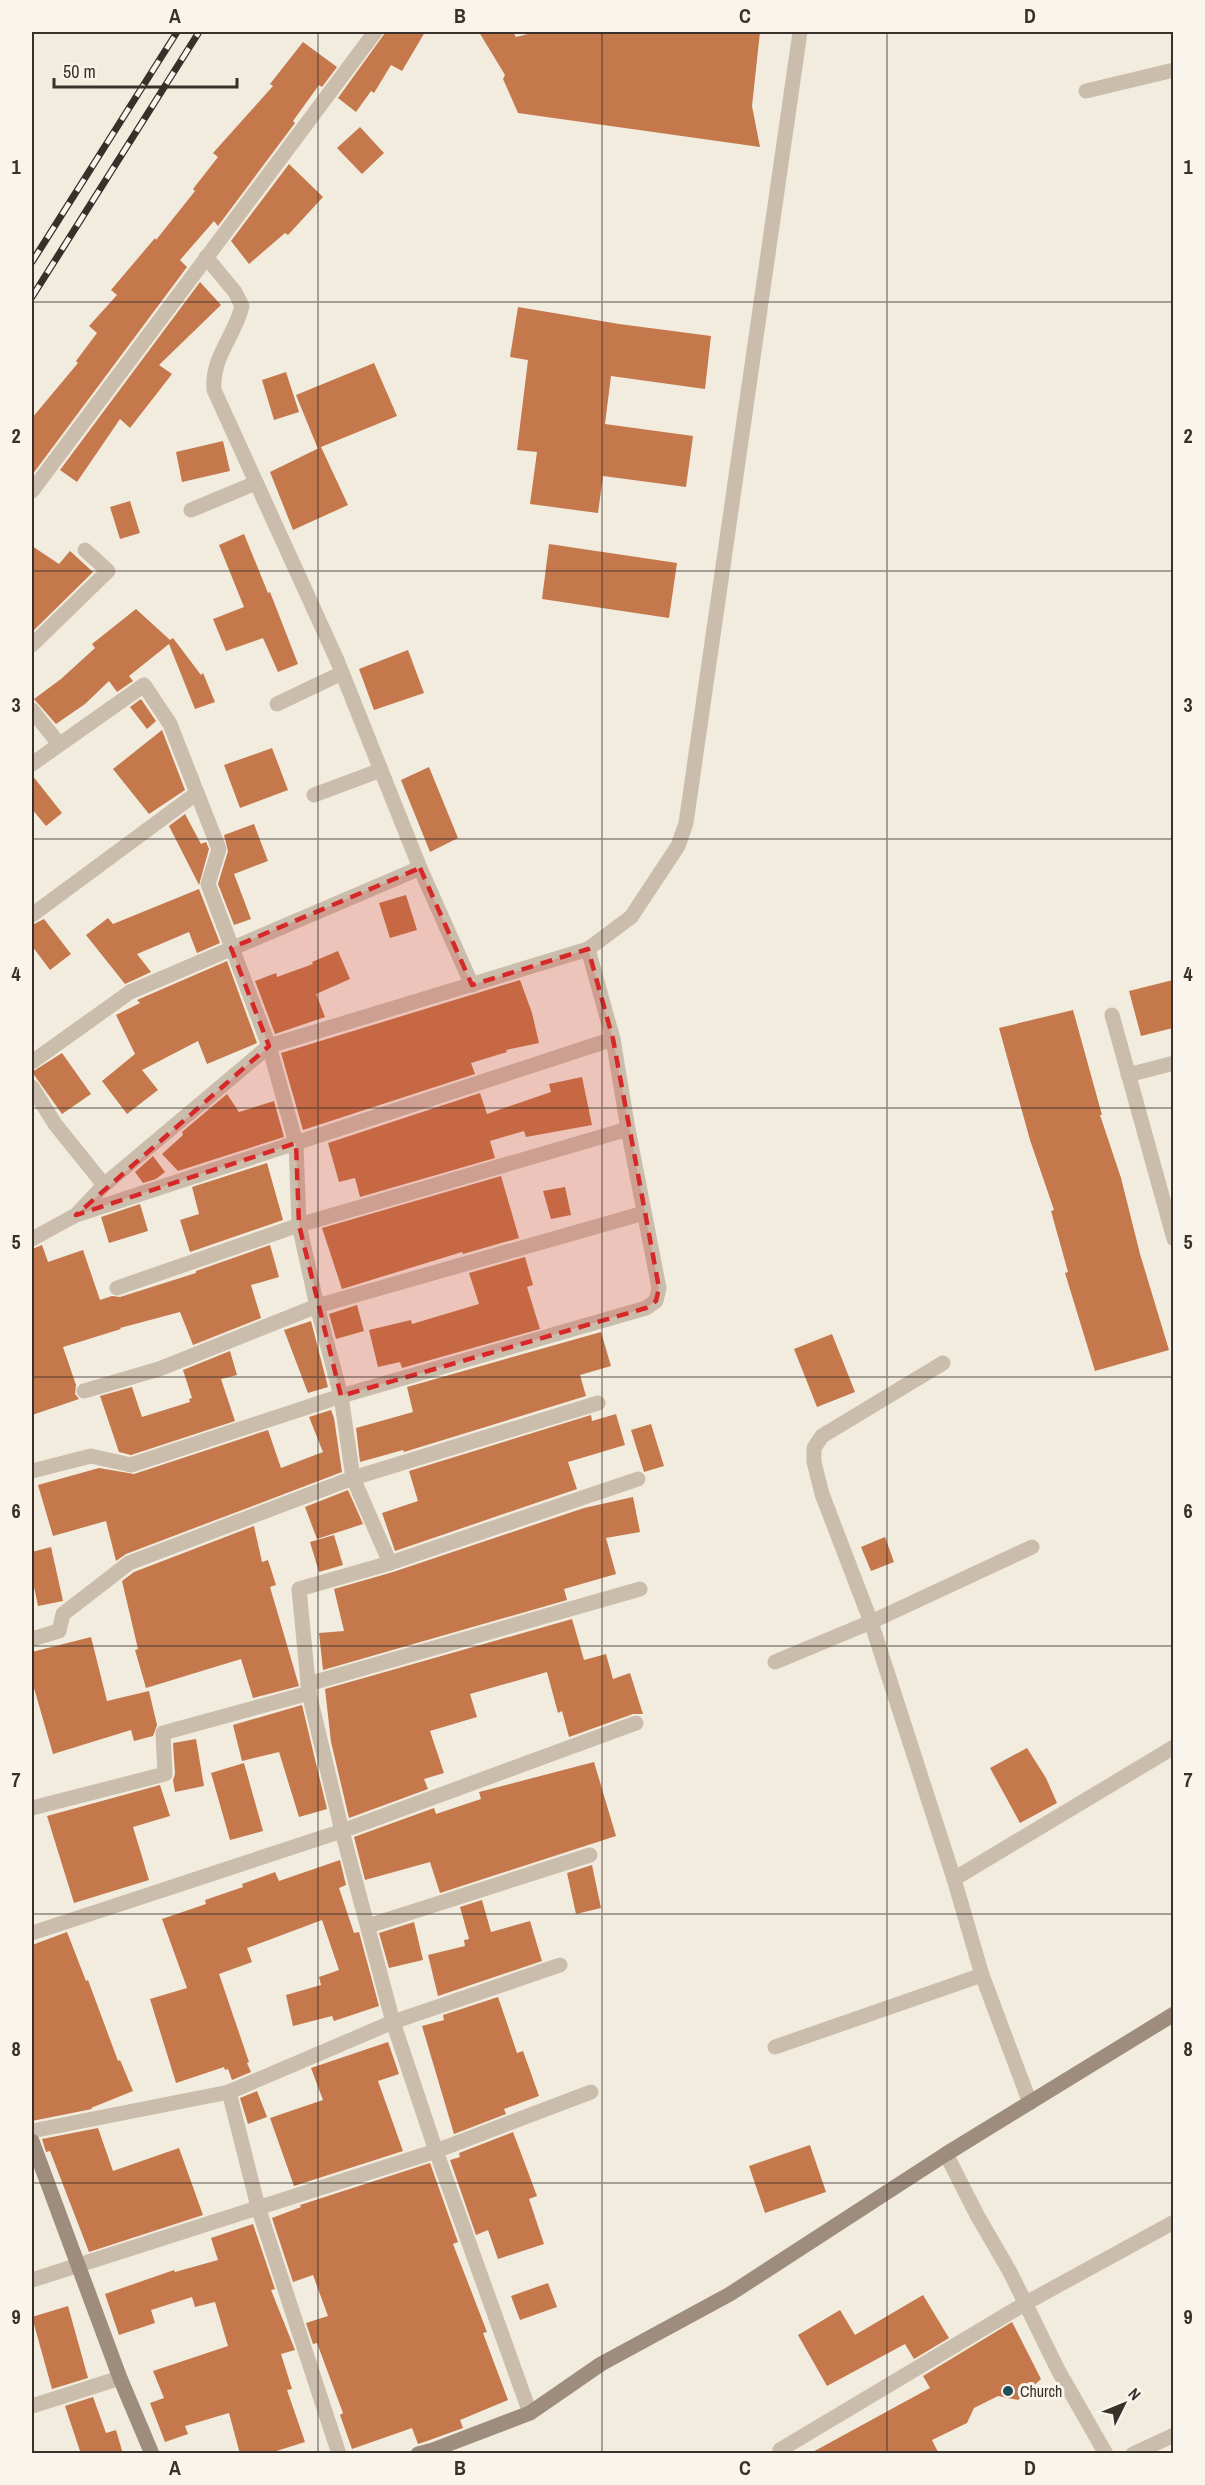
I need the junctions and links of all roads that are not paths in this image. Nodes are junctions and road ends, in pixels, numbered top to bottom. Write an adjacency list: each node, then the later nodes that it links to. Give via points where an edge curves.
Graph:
1 (375, 32): 5 (street)
2 (800, 32): 22 (street, via 686,823 678,846 631,917)
3 (1173, 70): 4 (street)
4 (1086, 91)
5 (206, 257): 6 (street, via 242,306 238,322 215,363 214,390); 7 (street)
6 (256, 483): 8 (street); 11 (street)
7 (32, 491)
8 (191, 510)
9 (85, 550): 10 (street, via 108,571)
10 (32, 645)
11 (342, 673): 12 (street); 16 (street)
12 (277, 704)
13 (32, 710): 14 (street)
14 (59, 744): 15 (street); 17 (street, via 144,685 170,724)
15 (32, 764)
16 (381, 771): 18 (street); 19 (street)
17 (197, 793): 20 (street); 21 (street, via 219,849 208,884)
18 (314, 795)
19 (420, 868): 21 (street); 23 (street)
20 (32, 915)
21 (231, 948): 26 (street); 27 (street, via 130,992)
22 (588, 949): 23 (street); 25 (street)
23 (472, 985): 26 (street)
24 (1112, 1015): 29 (street)
25 (613, 1039): 31 (street); 32 (street)
26 (269, 1046): 32 (street); 33 (street)
27 (32, 1062)
28 (1173, 1063): 29 (street)
29 (1128, 1075): 36 (street)
30 (32, 1087): 33 (street, via 55,1124)
31 (628, 1129): 34 (street); 37 (street)
32 (296, 1143): 35 (street); 37 (street)
33 (104, 1185): 35 (street)
34 (644, 1213): 41 (street); 44 (street, via 659,1288 656,1301 646,1308)
35 (76, 1215): 38 (street)
36 (1171, 1222): 39 (street)
37 (299, 1225): 40 (street); 41 (street)
38 (32, 1239)
39 (1173, 1239)
40 (117, 1288)
41 (317, 1306): 43 (street, via 159,1369); 44 (street)
42 (943, 1363): 52 (street, via 822,1436 814,1448 822,1494)
43 (84, 1391)
44 (341, 1396): 46 (street, via 131,1465 91,1456); 47 (street)
45 (598, 1403): 47 (street)
46 (32, 1471)
47 (353, 1478): 50 (street); 53 (street, via 129,1563 63,1614 59,1632)
48 (638, 1479): 50 (street)
49 (1032, 1547): 52 (street)
50 (390, 1563): 55 (street, via 299,1589)
51 (640, 1589): 55 (street)
52 (871, 1622): 54 (street); 61 (street)
53 (32, 1638)
54 (775, 1662)
55 (309, 1689): 58 (street, via 164,1733 165,1774); 59 (street)
56 (636, 1723): 59 (street)
57 (1173, 1747): 61 (street)
58 (32, 1808)
59 (342, 1831): 62 (street); 63 (street)
60 (590, 1855): 62 (street)
61 (954, 1879): 65 (street)
62 (368, 1926): 67 (street)
63 (32, 1933)
64 (560, 1965): 67 (street)
65 (982, 1975): 68 (street); 71 (street)
66 (1173, 2014): 71 (street)
67 (393, 2022): 69 (street); 74 (street)
68 (775, 2047)
69 (229, 2091): 72 (street); 76 (street)
70 (591, 2092): 74 (street)
71 (1030, 2103): 75 (street)
72 (32, 2131)
73 (32, 2141): 78 (street)
74 (436, 2151): 76 (street); 83 (street)
75 (946, 2154): 80 (street); 83 (street, via 730,2295 601,2364)
76 (258, 2207): 78 (street); 88 (street)
77 (1173, 2222): 80 (street)
78 (78, 2267): 79 (street); 81 (street)
79 (32, 2280)
80 (1026, 2303): 85 (street); 86 (street)
81 (120, 2378): 82 (street); 87 (street)
82 (32, 2406)
83 (530, 2413): 89 (street)
84 (1173, 2435): 90 (street)
85 (780, 2450)
86 (1100, 2452)
87 (152, 2454)
88 (339, 2454)
89 (418, 2454)
90 (1133, 2454)

